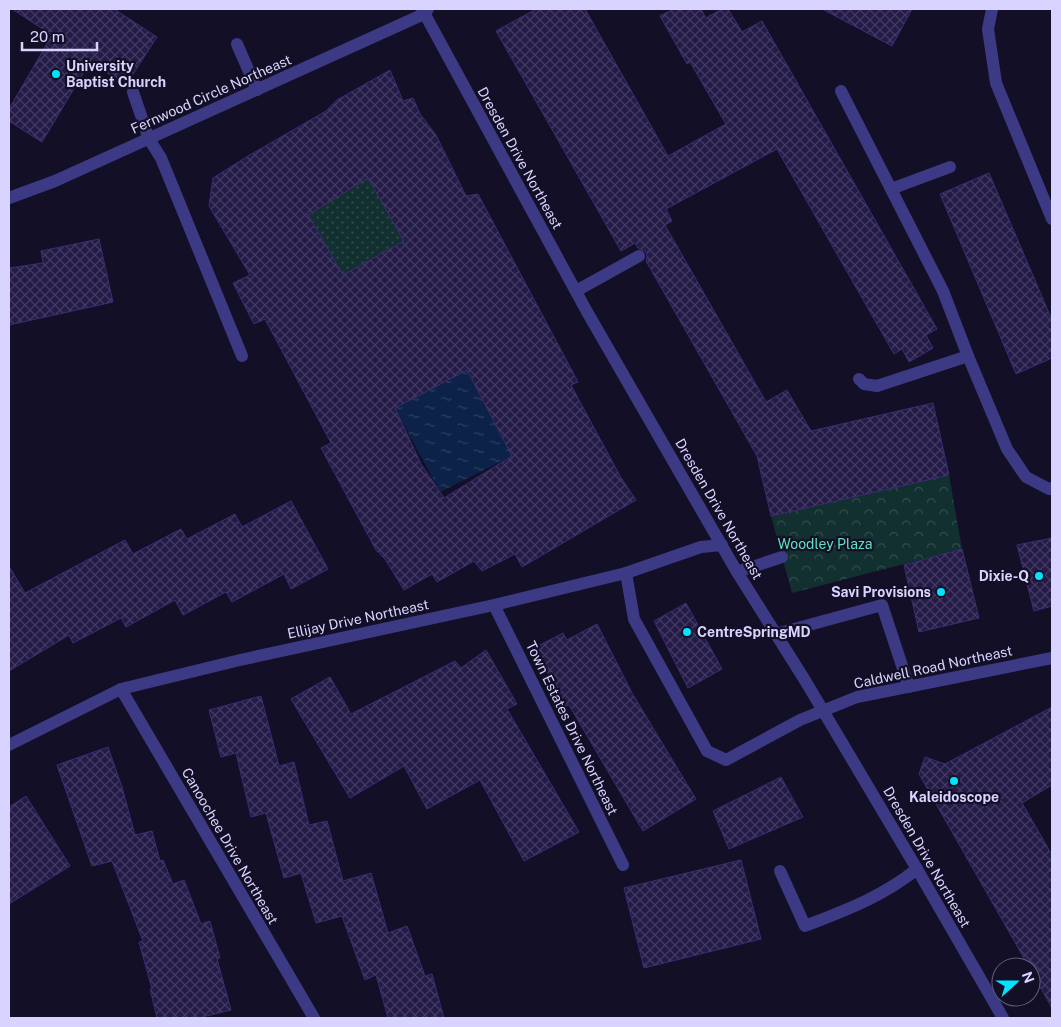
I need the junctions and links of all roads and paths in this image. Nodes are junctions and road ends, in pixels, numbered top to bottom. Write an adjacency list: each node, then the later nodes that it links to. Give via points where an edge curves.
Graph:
1 (992, 9): 11 (street, via 988,29 996,82)
2 (425, 10): 4 (street, Fernwood Circle Northeast); 13 (street, Dresden Drive Northeast)
3 (237, 44): 4 (street)
4 (257, 90): 7 (street, Fernwood Circle Northeast)
5 (841, 91): 9 (street)
6 (133, 92): 7 (street)
7 (149, 139): 10 (street, Fernwood Circle Northeast, via 55,182); 14 (street, via 161,158)
8 (950, 166): 9 (street)
9 (891, 189): 15 (street, via 943,291)
10 (9, 198)
11 (1052, 219)
12 (640, 256): 13 (street)
13 (576, 291): 18 (street, Dresden Drive Northeast)
14 (242, 356)
15 (968, 356): 16 (street, via 877,386 864,384); 17 (street, via 1007,449 1026,477)
16 (859, 379)
17 (1052, 488)
18 (722, 545): 20 (street, Ellijay Drive Northeast, via 701,548); 21 (street, Dresden Drive Northeast)
19 (782, 557): 21 (street)
20 (626, 572): 22 (street, Ellijay Drive Northeast); 27 (street, Caldwell Road Northeast, via 634,619 707,751 726,760 800,720)
21 (737, 572): 23 (street, Dresden Drive Northeast)
22 (494, 605): 26 (street, Ellijay Drive Northeast); 29 (street, Town Estates Drive Northeast)
23 (776, 634): 25 (street, via 882,605); 27 (street, Dresden Drive Northeast)
24 (1052, 658): 25 (street, Caldwell Road Northeast)
25 (909, 687): 27 (street, Caldwell Road Northeast, via 857,697)
26 (121, 689): 28 (street, Ellijay Drive Northeast); 32 (street, Canoochee Drive Northeast)
27 (822, 712): 30 (street, Dresden Drive Northeast)
28 (9, 745)
29 (623, 865)
30 (917, 869): 31 (street, via 867,901 805,926); 33 (street, Dresden Drive Northeast)
31 (780, 870)
32 (314, 1018)
33 (1003, 1018)

